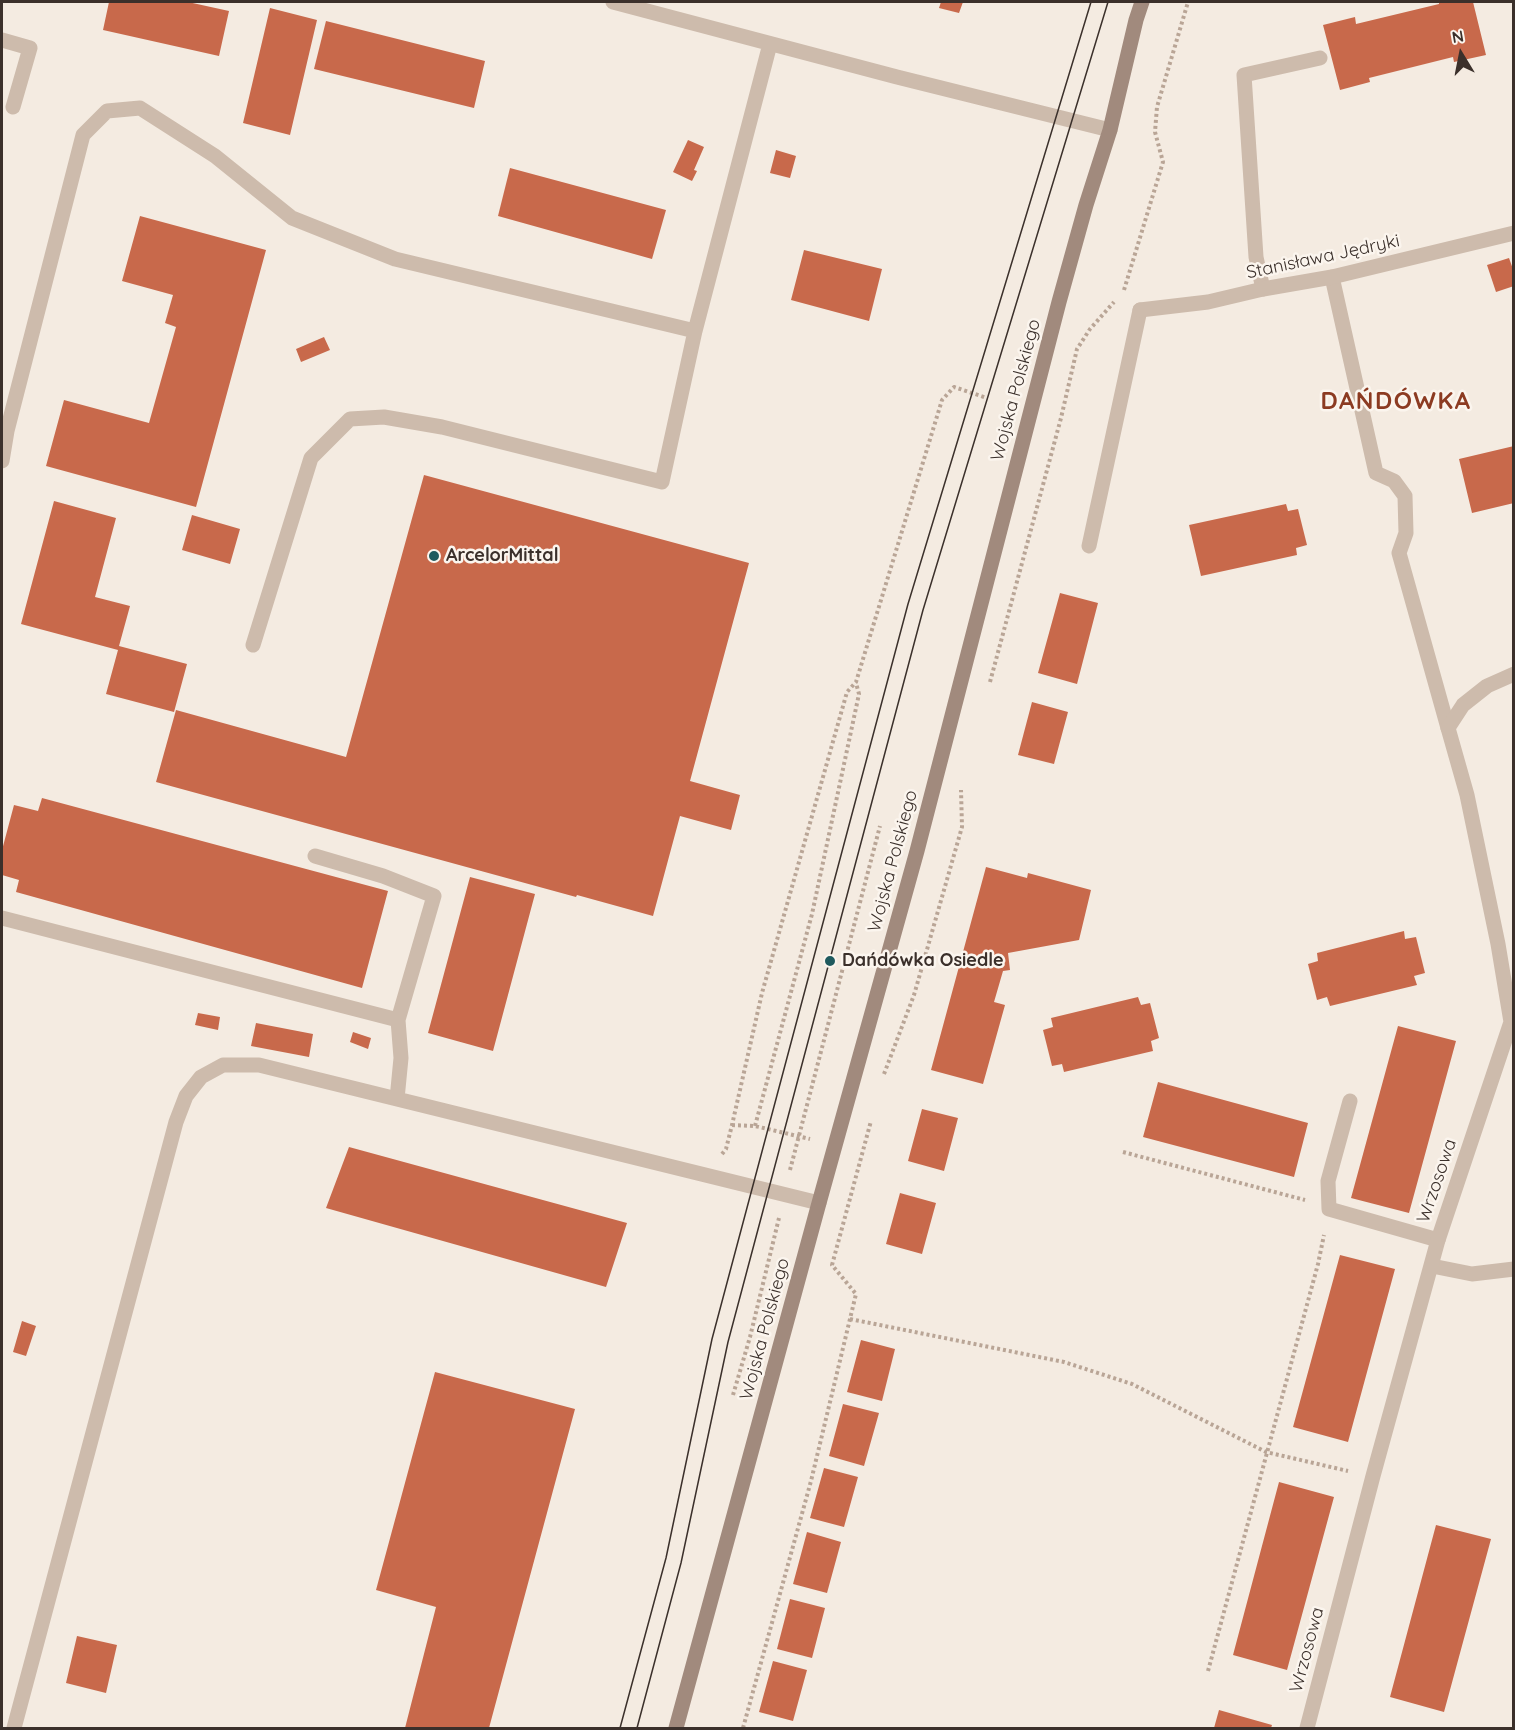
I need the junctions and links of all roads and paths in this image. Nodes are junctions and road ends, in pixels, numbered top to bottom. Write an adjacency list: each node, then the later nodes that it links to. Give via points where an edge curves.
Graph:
1 (613, 2): 5 (street)
2 (1143, 2): 8 (main road, Wojska Polskiego)
3 (1188, 2): 19 (path, via 1157,107 1155,132 1162,162 1146,220 1124,290 1077,349)
4 (2, 40): 7 (street, via 30,48)
5 (770, 44): 8 (street); 12 (street)
6 (1320, 58): 11 (street, via 1244,75 1256,257)
7 (13, 107)
8 (1110, 130): 38 (main road, Wojska Polskiego, via 1071,260 917,851)
9 (1514, 233): 10 (street, Stanisława Jędryki)
10 (1332, 277): 11 (street, Stanisława Jędryki); 20 (street, Wrzosowa, via 1376,473 1394,481 1405,496 1406,533 1399,553)
11 (1263, 290): 15 (street, Stanisława Jędryki, via 1208,302 1140,310)
12 (695, 331): 14 (street, via 395,259 292,218 216,156 140,108 107,111 83,135); 16 (street, via 662,482 442,427 384,417 350,419 311,458)
13 (987, 398): 18 (path, via 954,387 942,400)
14 (2, 461)
15 (1089, 546)
16 (253, 645)
17 (1514, 674): 20 (street, via 1487,686 1463,705)
18 (855, 682): 31 (path, via 847,692 764,983); 32 (path, via 859,694 812,914)
19 (988, 690)
20 (1448, 728): 26 (street, Wrzosowa, via 1467,795)
21 (964, 780): 27 (path, via 962,827 914,995)
22 (880, 826): 33 (path)
23 (315, 856): 25 (street, via 434,896)
24 (2, 918): 25 (street)
25 (398, 1020): 28 (street, via 401,1058)
26 (1512, 1025): 40 (street, Wrzosowa)
27 (880, 1085)
28 (397, 1099): 36 (street); 48 (street, via 259,1065 223,1065 201,1077 186,1096)
29 (1350, 1101): 39 (street, via 1328,1181)
30 (872, 1120): 43 (path, via 832,1265 856,1294)
31 (732, 1125): 32 (path); 36 (path, via 726,1149)
32 (754, 1125): 33 (path)
33 (798, 1137): 34 (path); 37 (path)
34 (816, 1141)
35 (1123, 1152): 39 (path)
36 (709, 1176): 37 (street)
37 (785, 1194): 38 (street); 44 (path)
38 (819, 1203): 49 (main road, Wojska Polskiego)
39 (1329, 1209): 40 (street); 45 (path, via 1318,1264)
40 (1438, 1240): 41 (street, Wrzosowa)
41 (1432, 1266): 42 (street, via 1472,1274); 46 (street, Wrzosowa)
42 (1514, 1269)
43 (850, 1319): 45 (path, via 1064,1362 1132,1384); 50 (path, via 811,1481)
44 (733, 1395)
45 (1266, 1452): 46 (path); 47 (path)
46 (1373, 1476): 51 (street, Wrzosowa)
47 (1208, 1671)
48 (14, 1728)
49 (676, 1728)
50 (743, 1728)
51 (1307, 1728)

